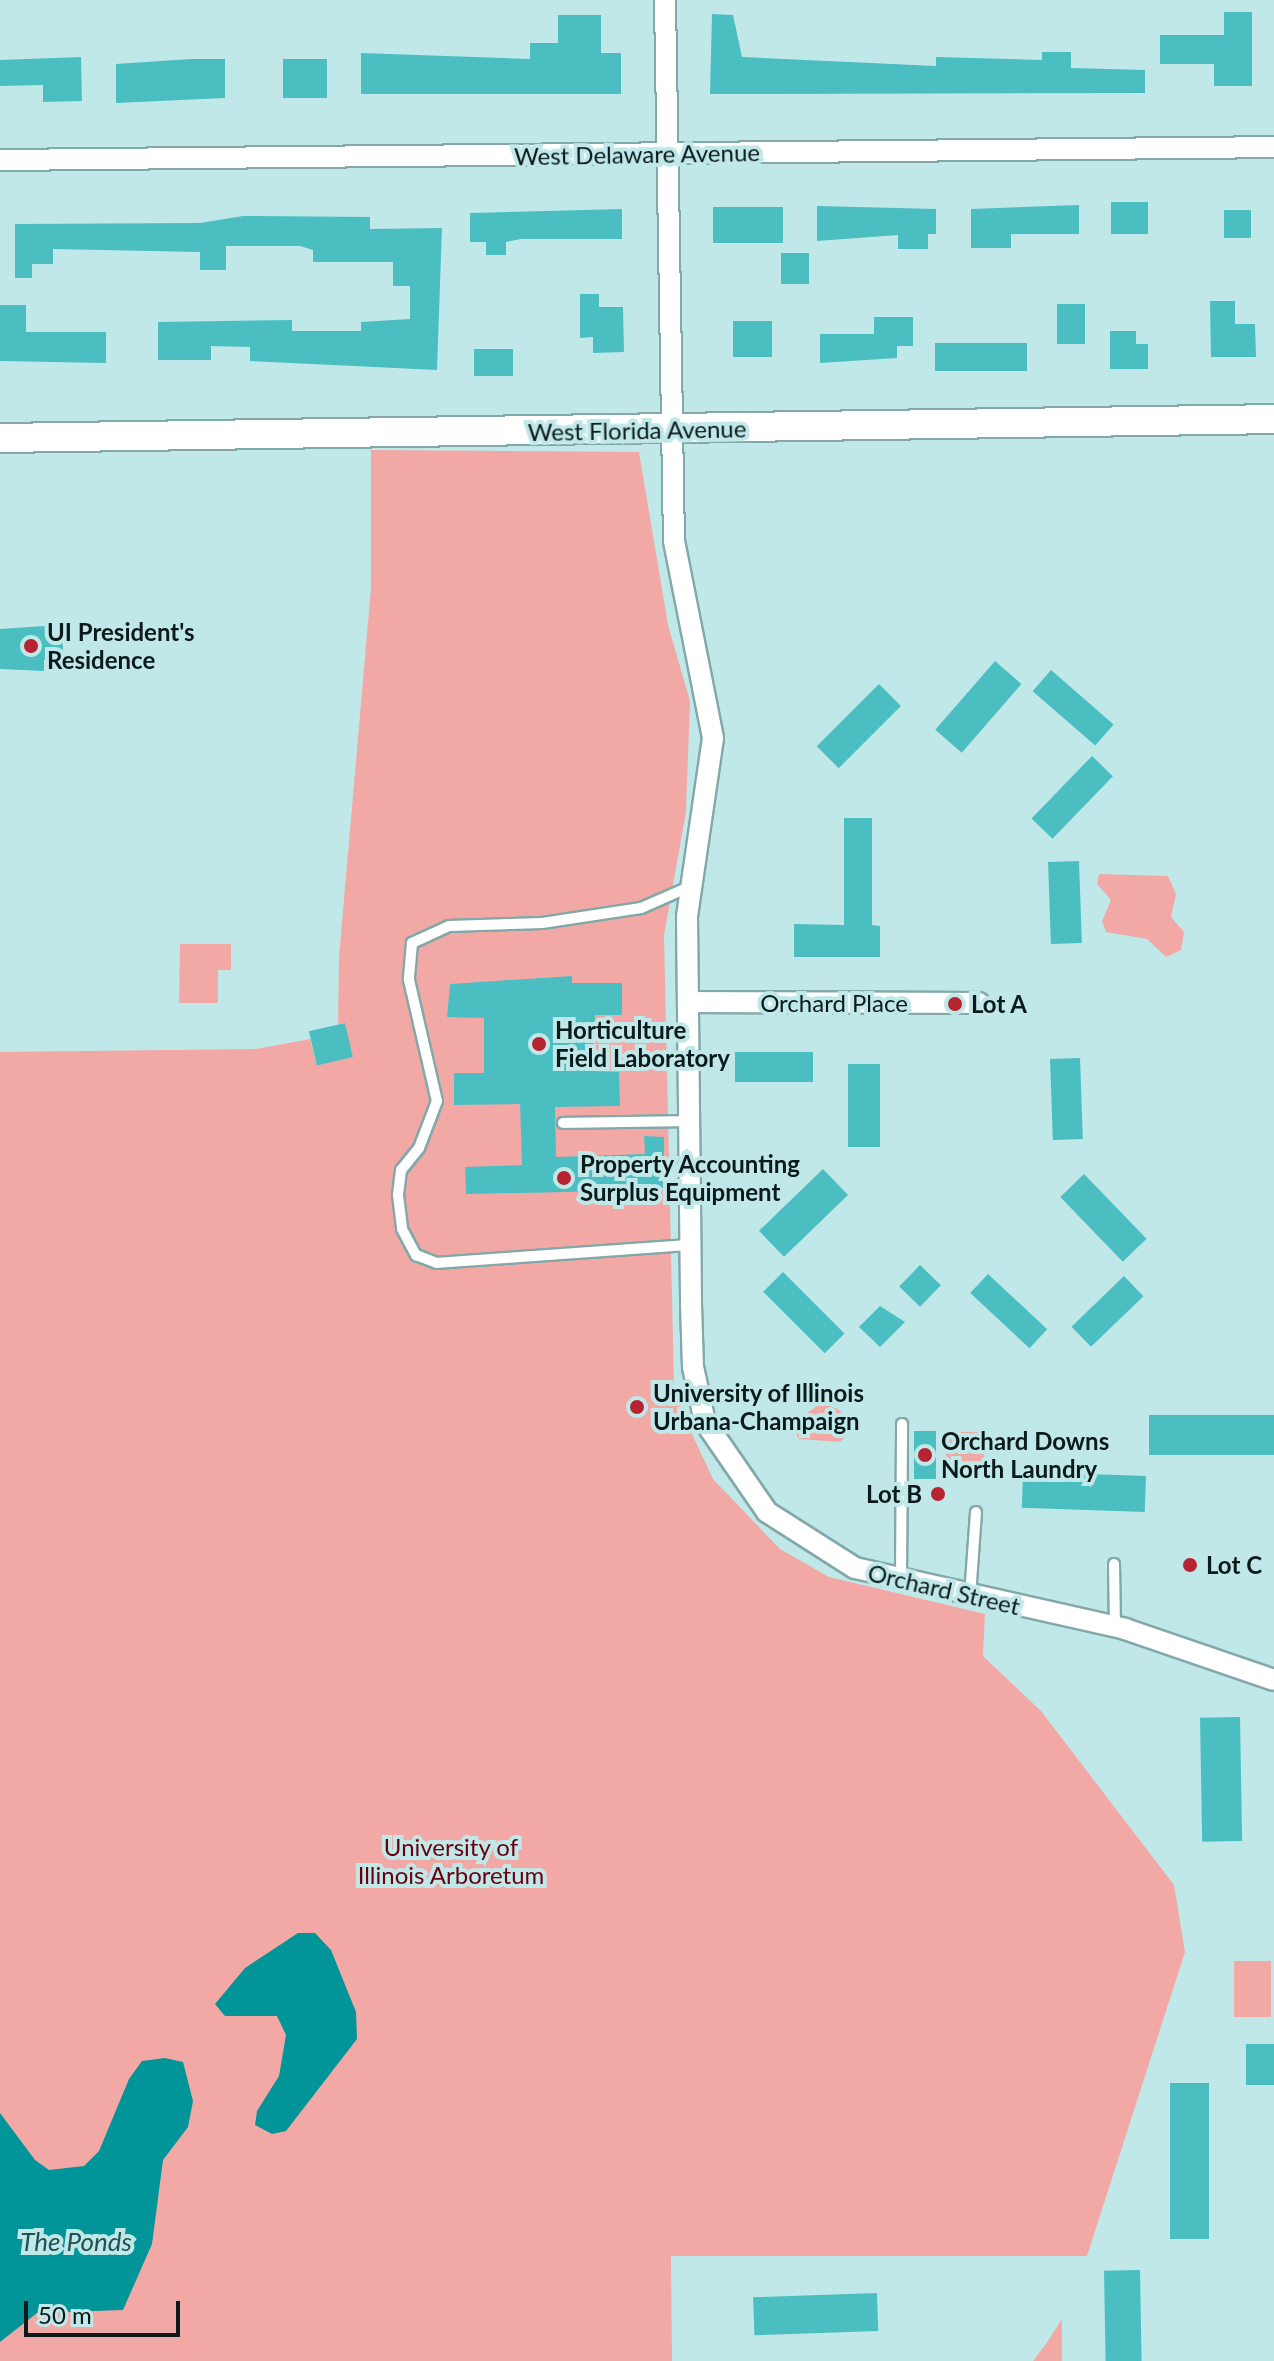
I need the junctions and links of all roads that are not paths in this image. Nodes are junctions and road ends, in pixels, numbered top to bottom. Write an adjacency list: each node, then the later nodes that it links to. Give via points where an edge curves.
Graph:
1 (665, 0): 3 (street, Orchard Street)
2 (1274, 147): 3 (street, West Delaware Avenue)
3 (669, 153): 4 (street, West Delaware Avenue); 6 (street, Orchard Street)
4 (0, 160)
5 (1274, 419): 6 (main road, West Florida Avenue)
6 (672, 429): 7 (main road, West Florida Avenue); 8 (street, Orchard Street, via 680,586 713,738 707,807)
7 (0, 438)
8 (689, 887): 9 (street, Orchard Street); 13 (lane, via 641,908 542,923 449,926 412,943 409,980 437,1101 419,1148 401,1170 398,1195 402,1229 416,1255 437,1263)
9 (688, 1002): 10 (street, Orchard Place); 11 (street, Orchard Street)
10 (979, 1003)
11 (689, 1121): 12 (lane); 13 (street, Orchard Street)
12 (563, 1123)
13 (690, 1245): 17 (street, Orchard Street, via 698,1400 720,1451 790,1531 855,1568)
14 (902, 1424): 17 (lane)
15 (976, 1512): 18 (lane)
16 (1114, 1564): 19 (lane)
17 (901, 1580): 18 (street, Orchard Street)
18 (970, 1596): 19 (street, Orchard Street)
19 (1115, 1627): 20 (street, Orchard Street)
20 (1274, 1678)

